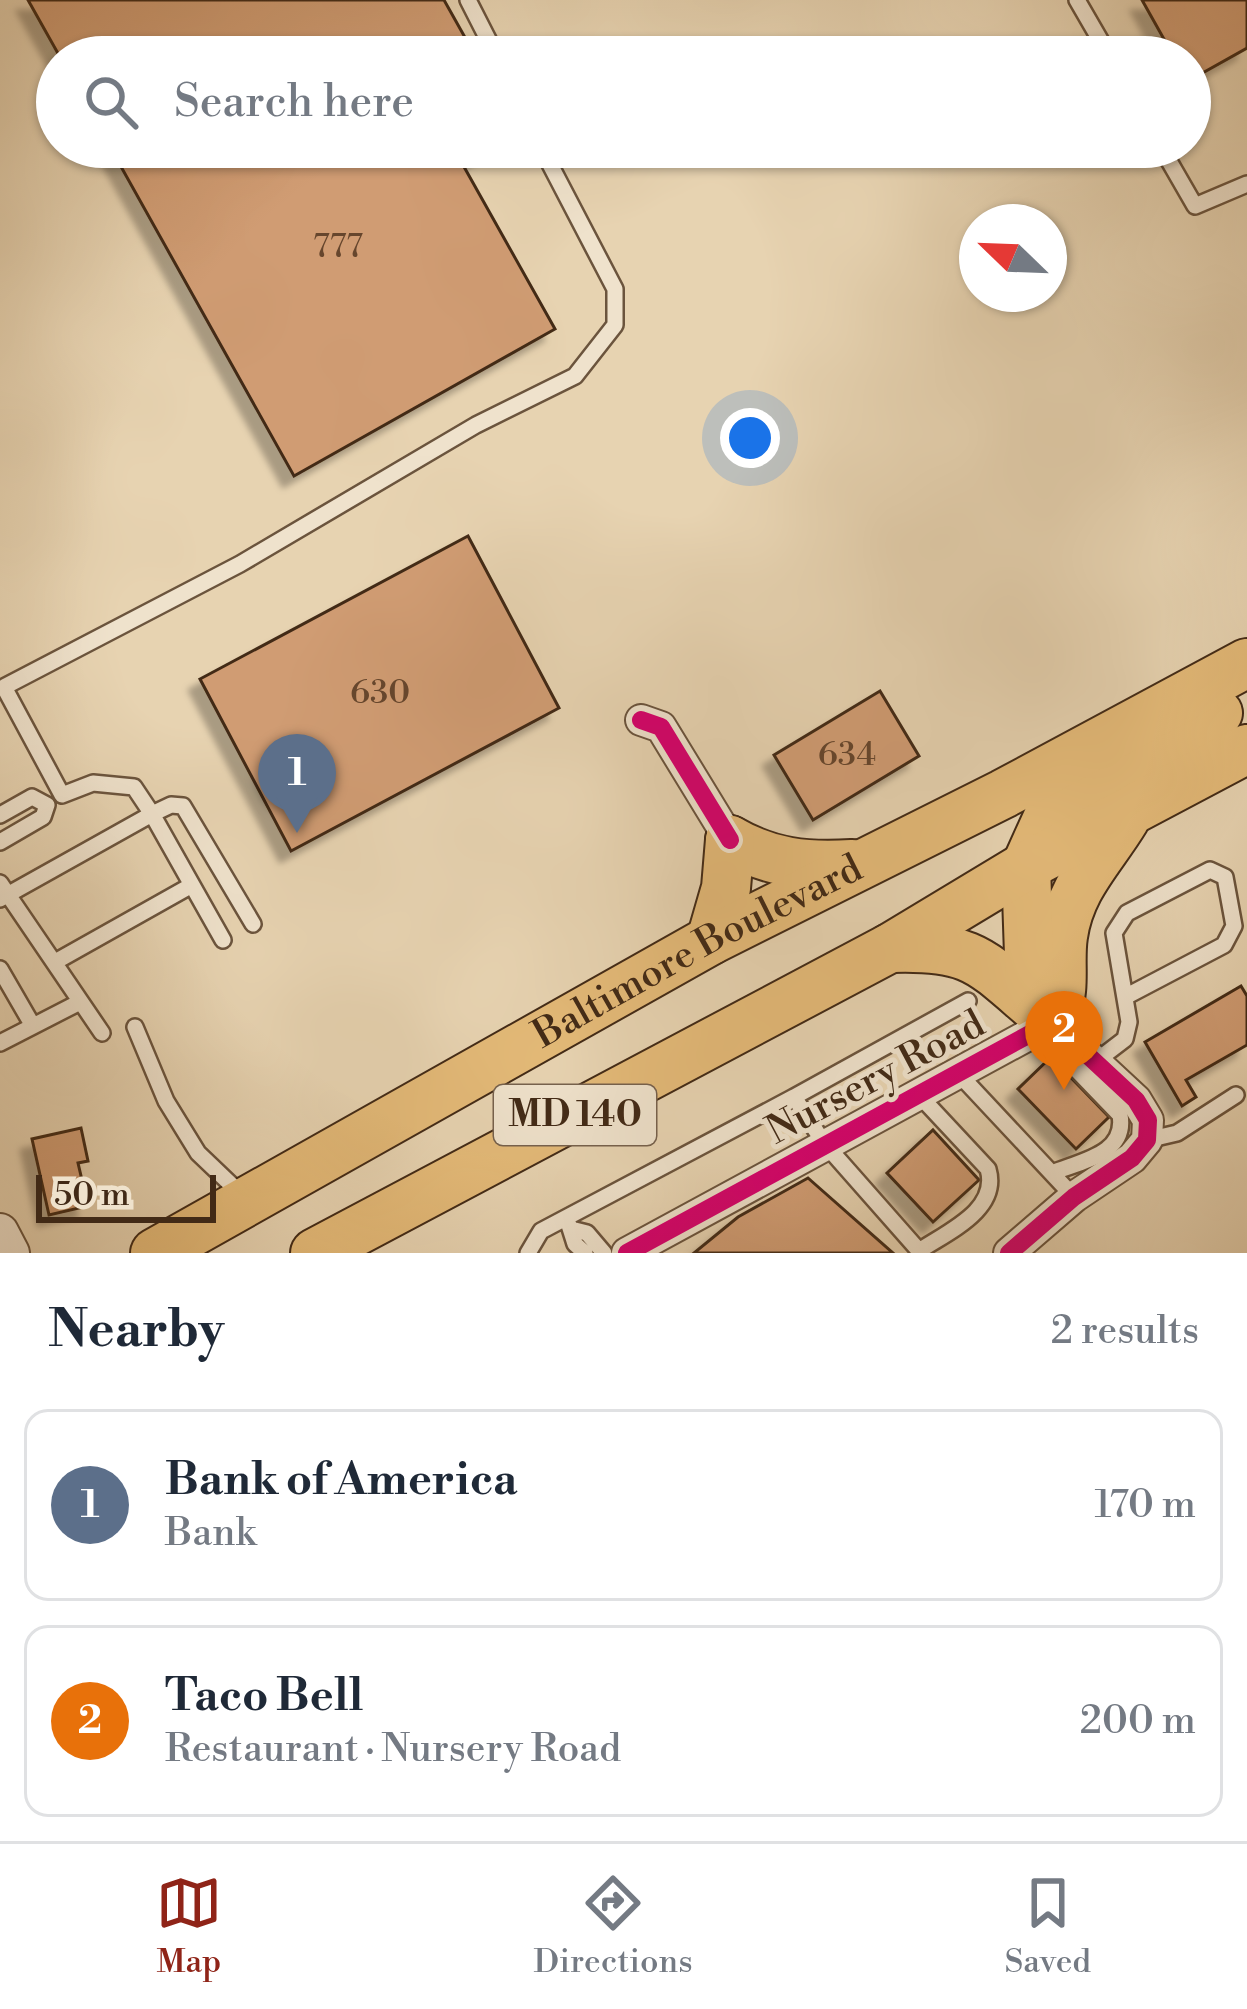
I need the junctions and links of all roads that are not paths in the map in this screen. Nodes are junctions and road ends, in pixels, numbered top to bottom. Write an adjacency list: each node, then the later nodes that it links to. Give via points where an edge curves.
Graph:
1 (468, 0): 3 (lane)
2 (1077, 0): 4 (lane)
3 (486, 36)
4 (1098, 36)
5 (552, 168): 9 (lane, via 615,289 615,325 575,376 239,564)
6 (1173, 168): 7 (lane, via 1195,206)
7 (1247, 184)
8 (1247, 663): 19 (highway, Baltimore Boulevard / MD 140)
9 (2, 680): 13 (lane)
10 (1247, 695): 20 (highway, via 1049,815)
11 (641, 720): 17 (street, via 661,727)
12 (1247, 749): 14 (highway, MD 140)
13 (55, 800): 15 (lane, via 93,783 134,787); 16 (lane, via 32,797); 18 (lane, via 43,817)
14 (1131, 809): 20 (highway, MD 140); 33 (highway, via 1074,891 1062,938 1062,997)
15 (152, 814): 21 (lane); 22 (lane); 23 (lane, via 183,806)
16 (0, 815)
17 (730, 840): 19 (highway, via 792,865); 25 (highway, via 727,888)
18 (0, 842)
19 (863, 863): 25 (highway, Baltimore Boulevard / MD 140)
20 (1026, 866): 26 (highway, MD 140); 33 (highway, via 1030,984)
21 (192, 885): 24 (lane); 27 (lane)
22 (3, 892): 27 (lane)
23 (253, 924)
24 (223, 940)
25 (711, 940): 46 (highway, Baltimore Boulevard / MD 140)
26 (890, 948): 33 (highway, via 974,957); 47 (highway, MD 140)
27 (55, 962): 31 (lane)
28 (0, 969): 32 (lane)
29 (1125, 997): 29 (lane, via 1114,933 1120,921 1210,870 1225,878 1234,926 1224,945); 37 (lane, via 1125,1039)
30 (968, 1001): 41 (lane)
31 (80, 1002): 32 (lane); 35 (lane)
32 (33, 1026): 36 (lane)
33 (1045, 1026): 37 (street); 38 (street, Nursery Road); 44 (lane, via 1120,1115 1123,1129 1105,1152)
34 (135, 1028): 46 (lane, via 198,1153)
35 (102, 1033)
36 (0, 1043)
37 (1095, 1062): 42 (street, via 1136,1100 1148,1120)
38 (957, 1072): 39 (street, Nursery Road); 44 (lane)
39 (917, 1093): 43 (street, Nursery Road); 50 (lane, via 991,1180 981,1207)
40 (1236, 1095): 42 (lane, via 1177,1133)
41 (794, 1097): 43 (lane); 48 (lane)
42 (1147, 1140): 45 (street)
43 (824, 1143): 50 (lane); 58 (street, Nursery Road)
44 (1052, 1173): 45 (lane)
45 (1074, 1197): 59 (street)
46 (248, 1201): 52 (highway, Baltimore Boulevard / MD 140)
47 (399, 1208): 53 (highway, MD 140); 54 (highway)
48 (568, 1223): 55 (lane, via 541,1231); 56 (lane); 57 (lane)
49 (0, 1232): 51 (street)
50 (920, 1252)
51 (11, 1253)
52 (155, 1253)
53 (315, 1253)
54 (354, 1253)
55 (528, 1253)
56 (585, 1253)
57 (604, 1253)
58 (627, 1253)
59 (1009, 1253)

